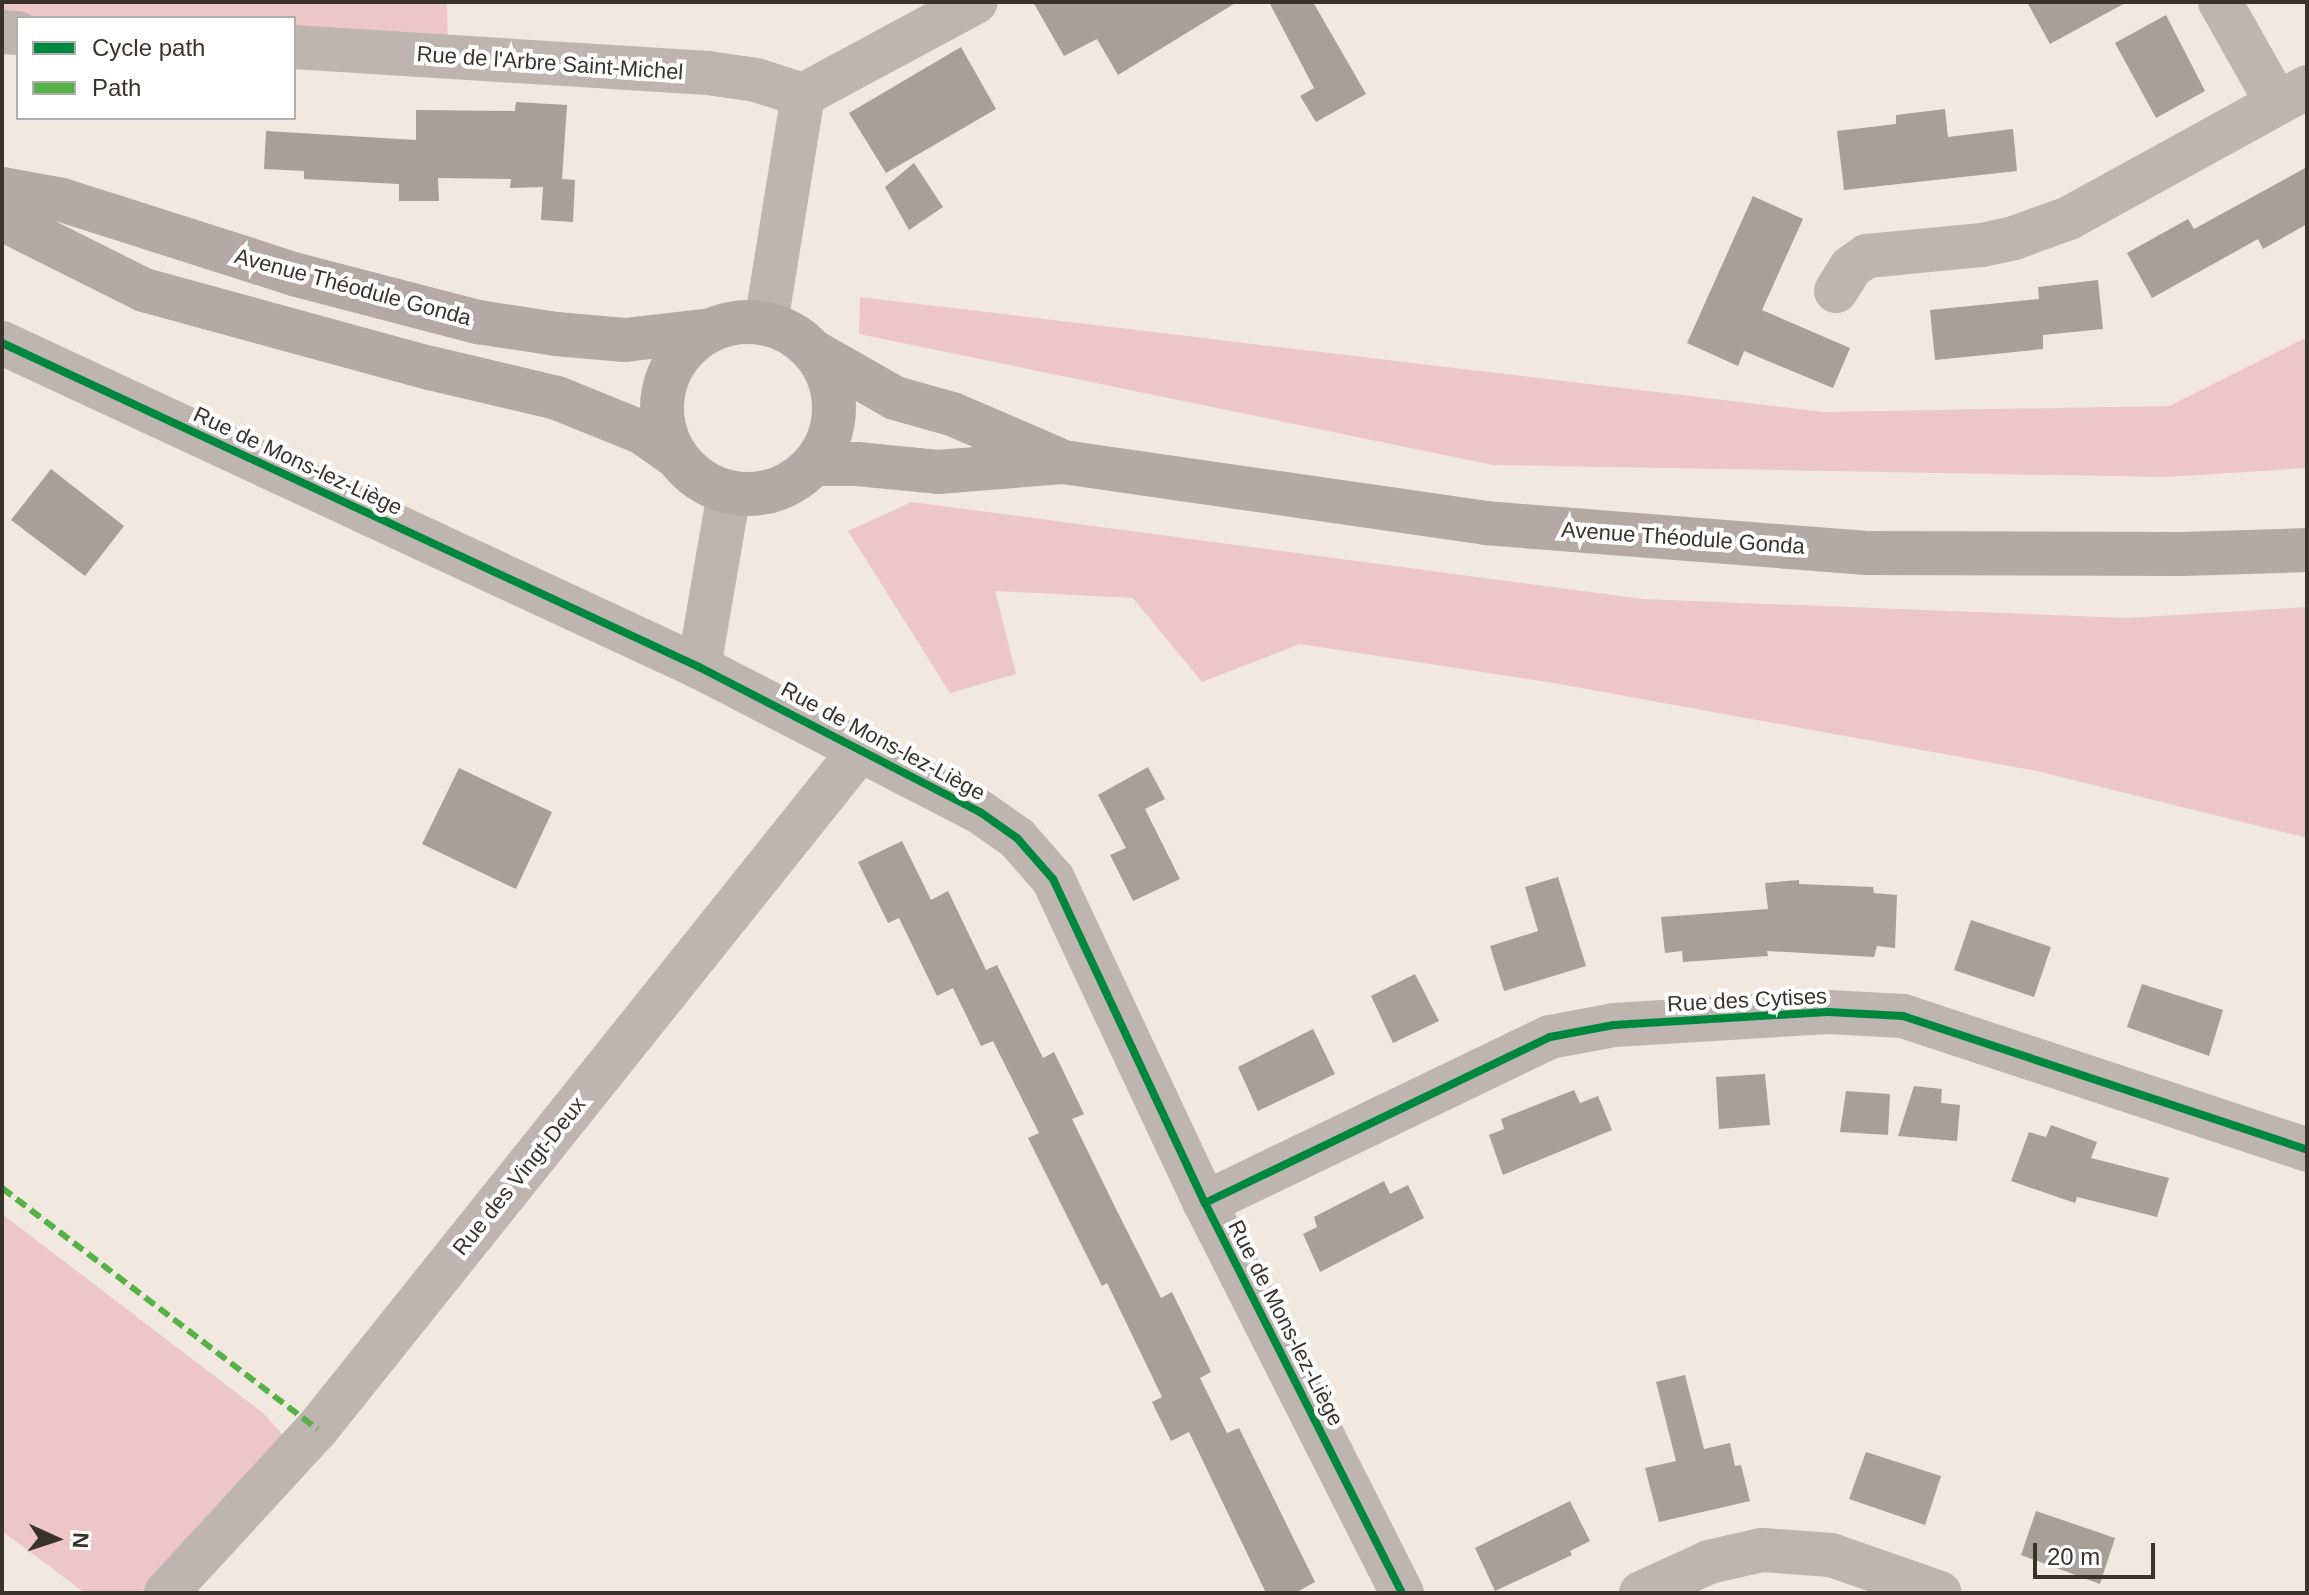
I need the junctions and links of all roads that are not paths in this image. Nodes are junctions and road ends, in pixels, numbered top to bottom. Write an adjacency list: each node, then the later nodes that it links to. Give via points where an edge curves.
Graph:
1 (976, 2): 4 (street)
2 (2220, 2): 5 (street)
3 (296, 47): 4 (street, Rue de l'Arbre Saint-Michel, via 708,73 756,80)
4 (803, 95): 9 (street)
5 (2292, 95): 8 (street, via 2069,218 1982,245 1867,256 1851,267)
6 (2, 189): 10 (main road, Avenue Théodule Gonda, via 62,200 297,275 478,322 625,340)
7 (2, 219): 13 (main road, via 144,290 557,398 643,433)
8 (1836, 291)
9 (766, 323): 10 (main road, via 738,322); 12 (main road, via 792,334)
10 (711, 330): 13 (main road, via 690,344 665,386 666,435)
11 (2, 343): 18 (street, Rue de Mons-lez-Liège)
12 (814, 352): 14 (main road, Avenue Théodule Gonda, via 895,398 952,414); 15 (main road, via 833,396 830,432)
13 (677, 457): 16 (main road, via 691,473)
14 (1063, 462): 15 (main road, Avenue Théodule Gonda, via 938,472); 17 (main road, Avenue Théodule Gonda, via 1485,523 1867,553)
15 (814, 464): 16 (main road, via 776,490)
16 (729, 493): 18 (street)
17 (2307, 550)
18 (699, 667): 19 (street, Rue de Mons-lez-Liège)
19 (861, 749): 21 (street, Rue de Mons-lez-Liège, via 980,812 1017,838 1053,879); 22 (street, Rue des Vingt-Deux, via 317,1429)
20 (2307, 1150): 21 (street, Rue des Cytises, via 1903,1016 1828,1012 1614,1025 1550,1037)
21 (1205, 1203): 23 (street, Rue de Mons-lez-Liège)
22 (166, 1593)
23 (1402, 1593)
24 (1641, 1593): 25 (street, via 1709,1562 1762,1550 1831,1555)
25 (1940, 1593)

